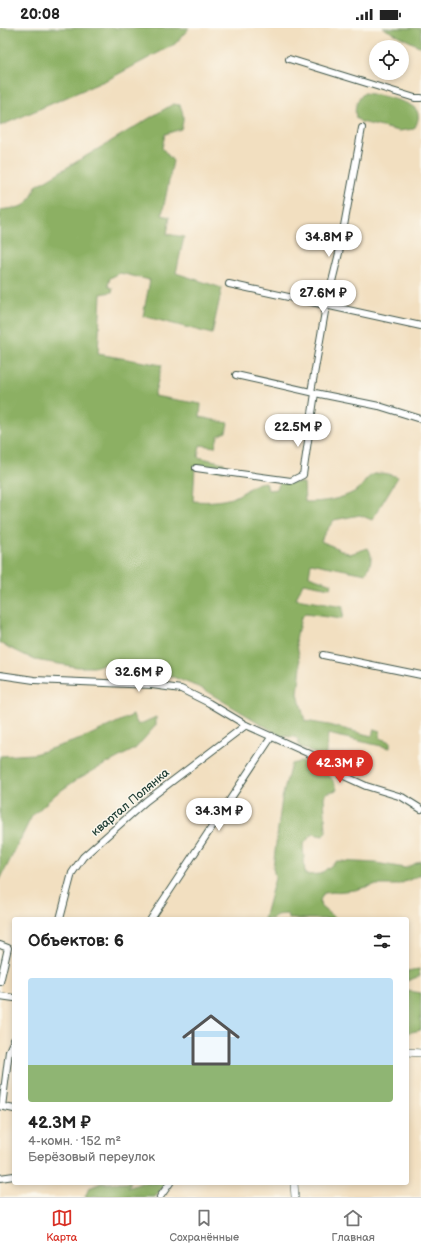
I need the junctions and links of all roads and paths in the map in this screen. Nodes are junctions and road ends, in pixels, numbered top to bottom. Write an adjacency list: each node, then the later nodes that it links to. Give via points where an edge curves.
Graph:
1 (289, 59): 2 (street)
2 (421, 98)
3 (362, 128): 5 (street, via 339,254)
4 (229, 284): 5 (street)
5 (326, 306): 6 (street); 8 (street)
6 (421, 326)
7 (236, 375): 8 (street)
8 (313, 392): 9 (street); 10 (street, via 303,472 300,478 291,481)
9 (421, 416)
10 (196, 468)
11 (323, 655): 13 (street)
12 (0, 675): 14 (street, via 34,680 166,686 181,689)
13 (421, 675)
14 (246, 725): 15 (street); 17 (street, квартал Полянка, via 146,801 83,857 72,872)
15 (272, 736): 16 (street, via 323,760 342,775 366,786 402,797); 18 (street)
16 (421, 809)
17 (61, 917)
18 (152, 917)
19 (0, 945): 20 (street, via 8,948)
20 (0, 982)
21 (0, 996): 22 (street)
22 (12, 998)
23 (12, 1044): 26 (street)
24 (409, 1052): 25 (main road)
25 (421, 1053)
26 (1, 1106): 27 (street)
27 (12, 1109)
28 (12, 1176): 29 (street)
29 (0, 1178)
30 (169, 1185): 32 (street)
31 (294, 1185): 33 (main road)
32 (160, 1197)
33 (296, 1197)

